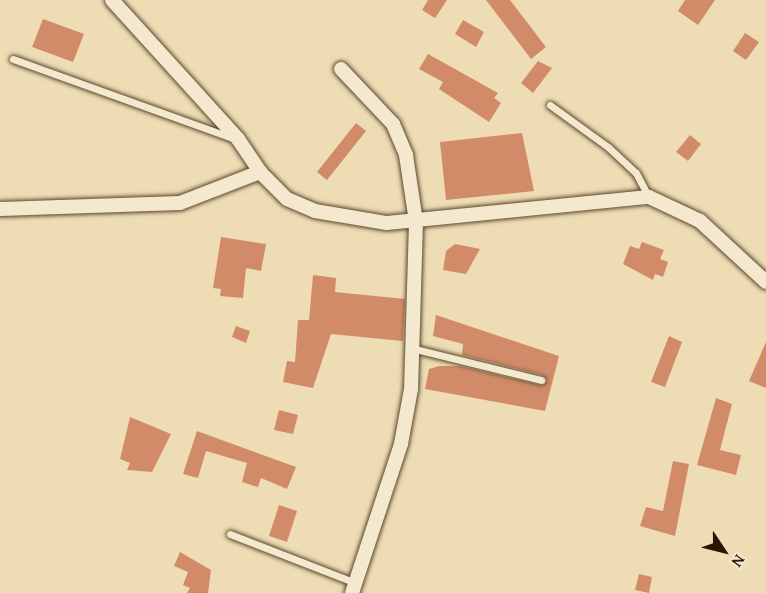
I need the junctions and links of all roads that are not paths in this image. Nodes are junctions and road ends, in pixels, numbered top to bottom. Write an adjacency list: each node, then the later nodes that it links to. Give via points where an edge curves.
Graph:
1 (112, 0): 5 (street)
2 (13, 59): 5 (lane)
3 (341, 69): 9 (street, via 393,124 406,155)
4 (550, 105): 7 (lane, via 629,166)
5 (238, 139): 6 (street)
6 (260, 172): 8 (street, via 180,203); 9 (street, via 287,199 315,211 365,221)
7 (649, 197): 9 (street); 10 (street, via 700,221)
8 (0, 209)
9 (416, 222): 11 (street)
10 (766, 282)
11 (415, 349): 12 (lane); 14 (street, via 401,444)
12 (541, 380)
13 (230, 534): 14 (lane)
14 (354, 588)

